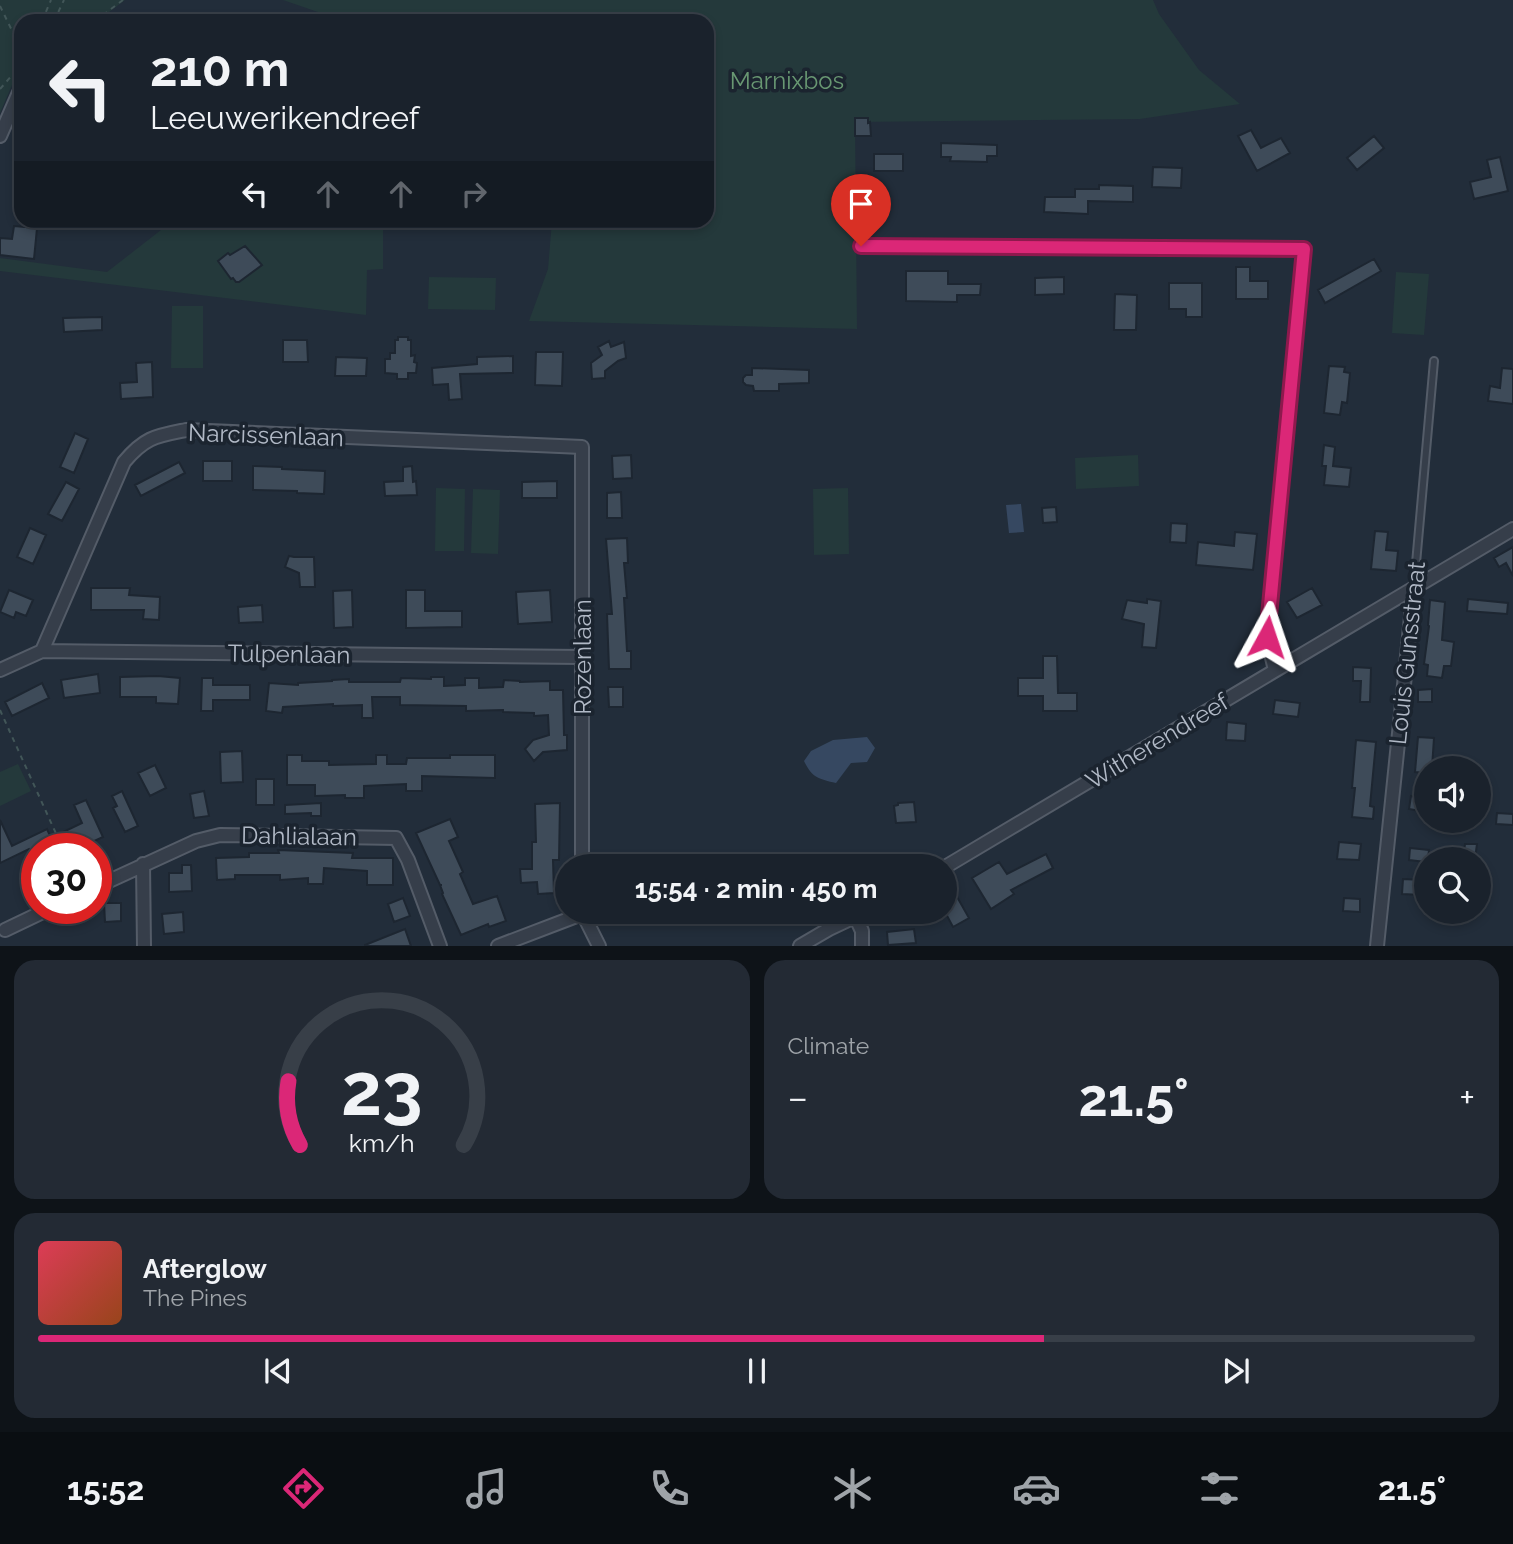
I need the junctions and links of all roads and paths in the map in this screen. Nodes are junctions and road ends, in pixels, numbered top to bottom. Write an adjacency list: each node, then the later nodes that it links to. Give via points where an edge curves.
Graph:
1 (123, 0): 3 (path)
2 (0, 6): 4 (path)
3 (104, 14)
4 (14, 35)
5 (14, 73): 6 (path)
6 (0, 89)
7 (14, 104): 8 (street)
8 (0, 136)
9 (861, 246): 17 (street, via 1304,249 1267,637)
10 (1434, 361): 13 (lane, Louis Gunsstraat)
11 (582, 447): 14 (street, Narcissenlaan, via 186,430 156,436 124,462); 15 (street, Rozenlaan)
12 (1513, 529): 13 (street, Witherendreef)
13 (1414, 588): 17 (street, Witherendreef); 36 (street, Louis Gunsstraat)
14 (42, 651): 15 (street, Tulpenlaan); 16 (street, Tulpenlaan)
15 (582, 657): 20 (street, Rozenlaan)
16 (0, 670)
17 (1275, 670): 21 (street, Witherendreef)
18 (0, 710): 19 (path)
19 (56, 833)
20 (582, 854)
21 (957, 860)
22 (143, 864): 23 (street, Dahlialaan); 30 (street); 31 (street, Dahlialaan, via 208,836 396,838)
23 (112, 879)
24 (21, 922): 29 (street)
25 (555, 924): 32 (street)
26 (588, 924): 33 (street)
27 (841, 924): 34 (street)
28 (861, 924): 35 (street)
29 (5, 930)
30 (144, 946)
31 (440, 946)
32 (498, 946)
33 (599, 946)
34 (800, 946)
35 (862, 946)
36 (1377, 946)

